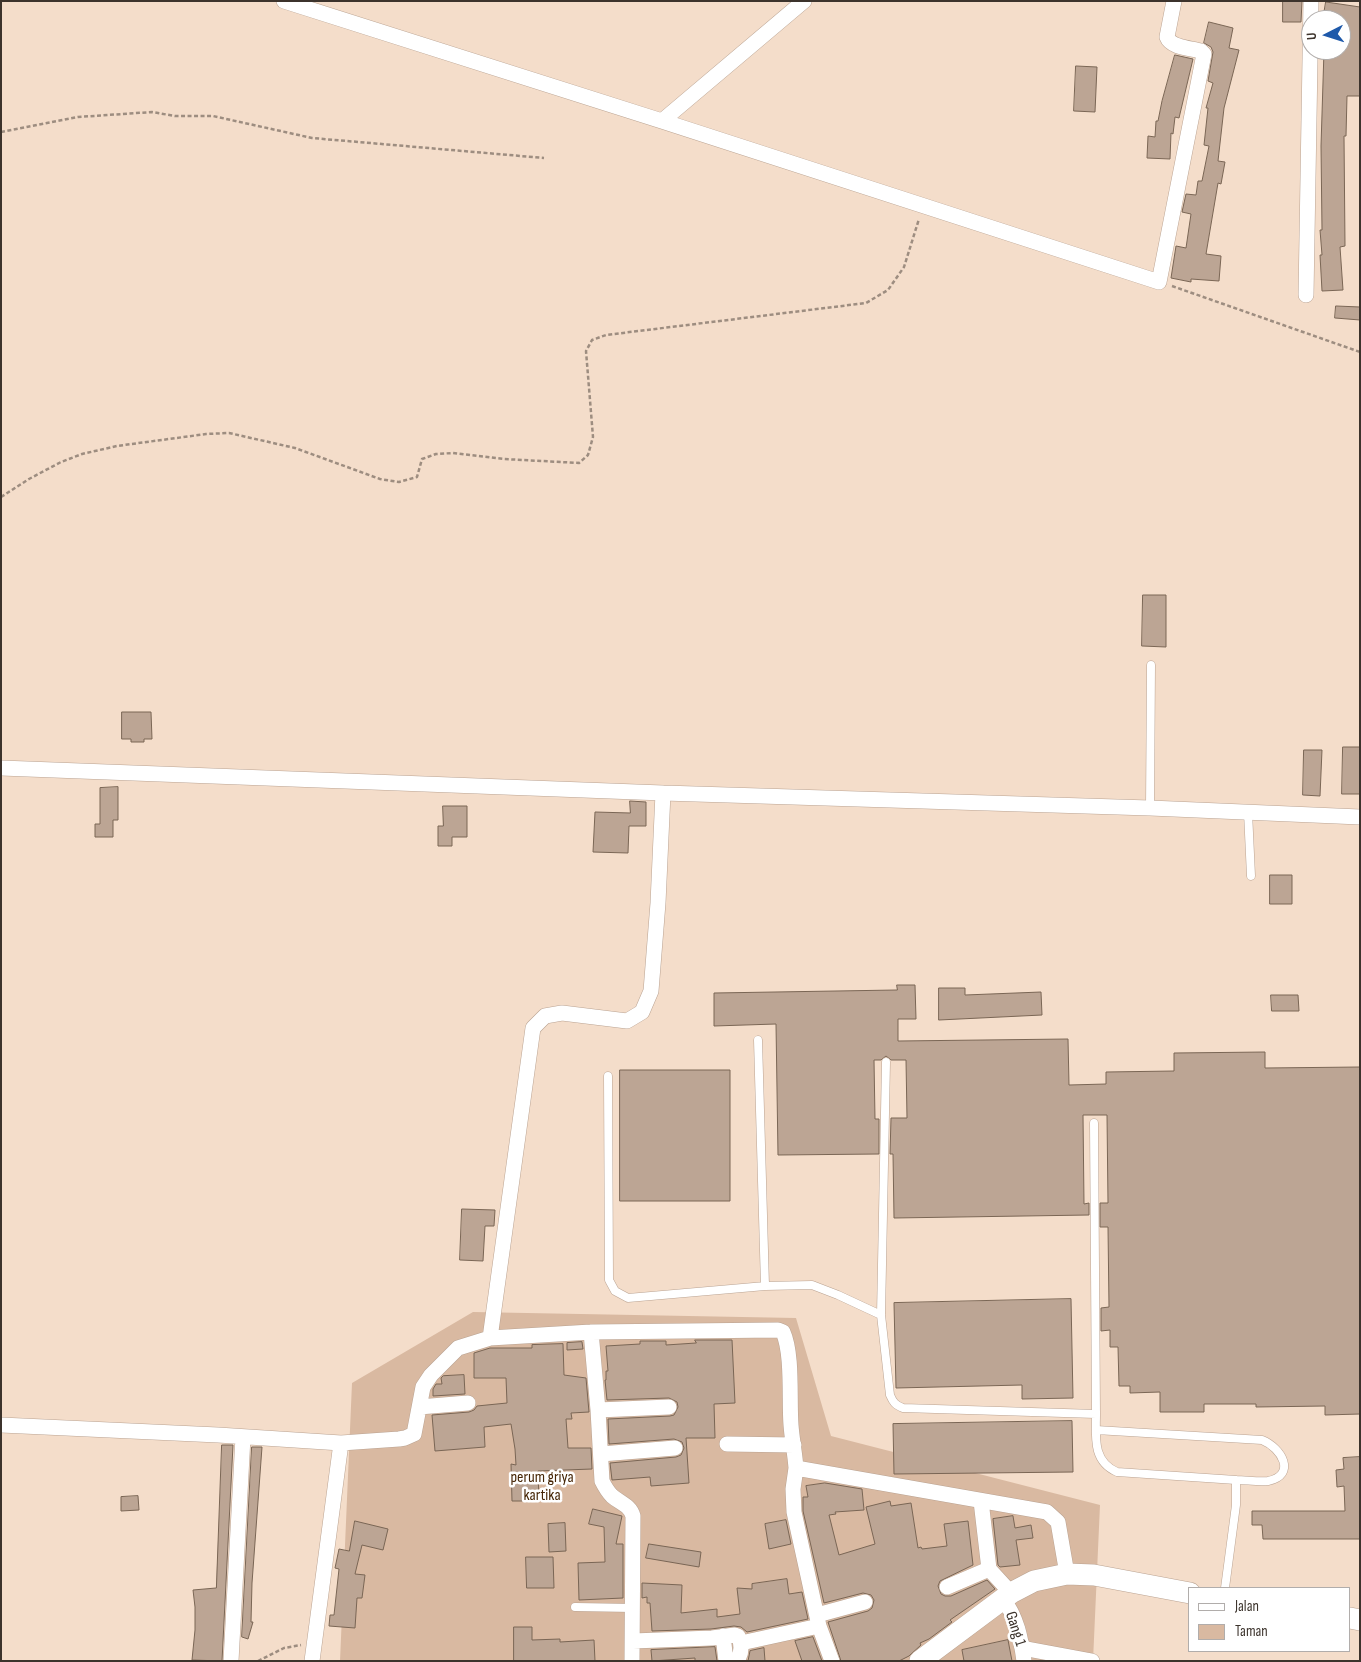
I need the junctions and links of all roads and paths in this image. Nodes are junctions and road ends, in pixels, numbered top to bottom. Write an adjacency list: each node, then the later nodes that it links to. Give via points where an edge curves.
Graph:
1 (284, 1): 5 (street)
2 (804, 1): 5 (street)
3 (1174, 1): 9 (street, via 1168,41 1204,54)
4 (1311, 1): 10 (street)
5 (662, 121): 8 (street)
6 (1, 132): 7 (path, via 78,117 152,112 213,116 312,138)
7 (544, 158)
8 (924, 206): 9 (street); 12 (path, via 904,267 888,290 866,303 606,335 592,340 586,351 593,437 588,455 579,463 436,454 422,460 417,477 399,482 380,479 285,446 229,433 206,434 82,454 61,462)
9 (1159, 282): 11 (path)
10 (1306, 295)
11 (1360, 352)
12 (1, 497)
13 (1151, 665): 16 (lane)
14 (1, 768): 15 (street)
15 (663, 793): 16 (street); 27 (street, via 651,991 642,1012 627,1021 562,1013 545,1016 533,1028)
16 (1150, 808): 17 (street)
17 (1248, 812): 18 (street); 19 (lane)
18 (1360, 817)
19 (1250, 876)
20 (758, 1040): 24 (lane)
21 (886, 1062): 25 (lane)
22 (608, 1076): 24 (lane, via 609,1280 614,1291 628,1298)
23 (1094, 1123): 32 (lane)
24 (765, 1286): 25 (lane, via 812,1285)
25 (881, 1315): 32 (lane, via 890,1395 898,1406)
26 (591, 1332): 27 (street); 31 (street); 38 (street, via 772,1329 783,1332 788,1356)
27 (490, 1338): 29 (street, via 458,1348 423,1387)
28 (468, 1403): 29 (street)
29 (419, 1407): 36 (street, via 416,1430 410,1436)
30 (669, 1407): 31 (street)
31 (598, 1410): 40 (street)
32 (1096, 1414): 34 (lane)
33 (1, 1425): 35 (street)
34 (1096, 1430): 42 (lane, via 1096,1446 1101,1459 1107,1468 1117,1472); 42 (lane, via 1262,1440 1270,1443 1283,1457 1283,1470 1277,1477 1268,1481)
35 (242, 1437): 36 (street); 59 (street)
36 (341, 1443): 57 (street)
37 (727, 1444): 38 (street)
38 (794, 1445): 41 (street)
39 (675, 1448): 40 (street)
40 (601, 1454): 52 (street, via 602,1481 607,1490 628,1506 633,1516)
41 (796, 1468): 43 (street); 53 (street, via 794,1512)
42 (1236, 1480): 47 (lane, via 1236,1505)
43 (981, 1501): 44 (street); 45 (street, via 1047,1512 1053,1516 1058,1522)
44 (989, 1569): 46 (street); 49 (street, Gang 1)
45 (1067, 1574): 48 (main road, via 1094,1575); 49 (main road, via 1034,1580)
46 (947, 1587)
47 (1225, 1587)
48 (1188, 1593)
49 (1007, 1596): 58 (street, Gang 1); 66 (main road)
50 (865, 1602): 53 (street)
51 (574, 1607): 52 (lane)
52 (633, 1608): 55 (street)
53 (818, 1620): 56 (street); 65 (street)
54 (723, 1636): 55 (street); 56 (street, via 738,1636); 63 (street)
55 (633, 1641): 62 (street)
56 (741, 1642): 64 (street)
57 (315, 1643): 60 (path, via 284,1648); 61 (street)
58 (1023, 1654): 67 (street)
59 (232, 1661)
60 (258, 1661)
61 (312, 1661)
62 (632, 1661)
63 (726, 1661)
64 (737, 1661)
65 (832, 1661)
66 (920, 1661)
67 (1092, 1661)

